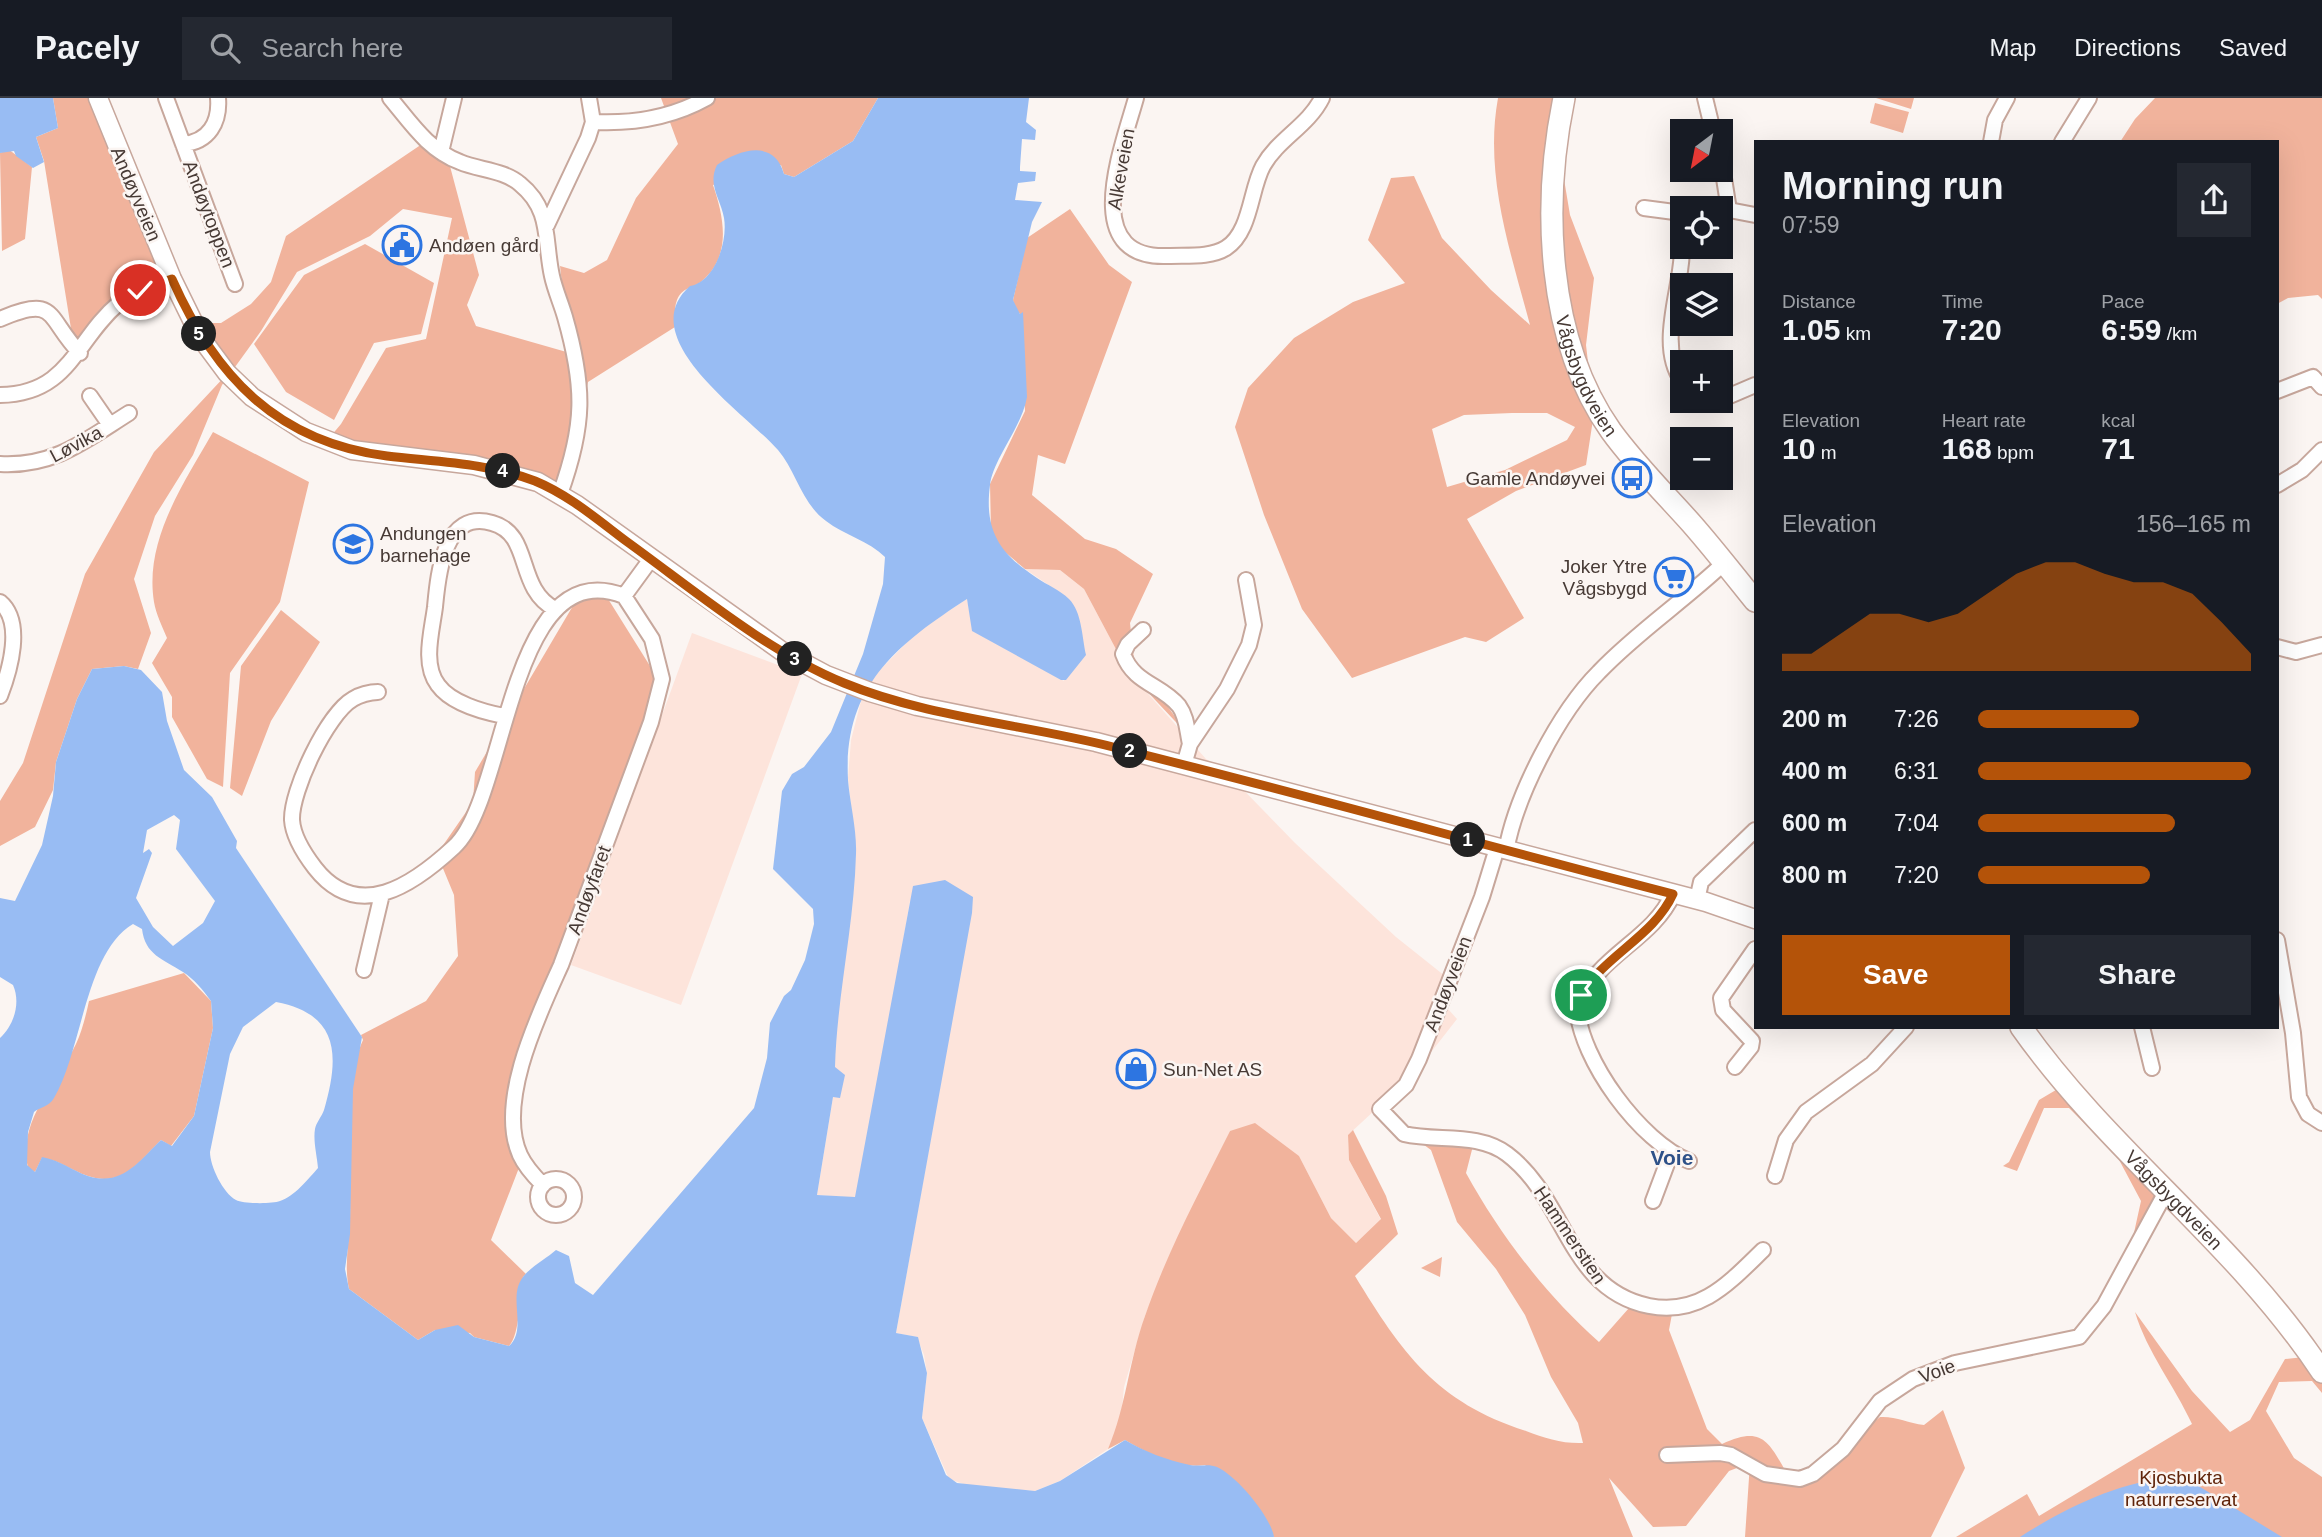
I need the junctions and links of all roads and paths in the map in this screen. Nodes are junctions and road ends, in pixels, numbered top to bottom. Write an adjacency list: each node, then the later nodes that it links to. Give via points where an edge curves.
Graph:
1 (98, 98): 26 (street, Andøyveien)
2 (166, 98): 18 (street, Andøytoppen)
3 (218, 98): 18 (street, Andøytoppen, via 217,115 207,135)
4 (390, 98): 19 (street)
5 (454, 98): 19 (street)
6 (589, 98): 15 (street)
7 (707, 98): 15 (street, via 654,118)
8 (1136, 98): 9 (street, Alkeveien, via 1120,158 1112,215 1118,236 1155,256 1215,253 1232,243 1263,166 1282,141 1308,120)
9 (1322, 98)
10 (1564, 98): 44 (main road, Vågsbygdveien, via 1552,171 1551,219 1562,302 1581,374 1604,420 1629,455)
11 (1705, 98): 14 (street)
12 (2089, 98): 17 (street)
13 (2004, 99): 16 (street)
14 (1710, 119)
15 (593, 122): 24 (street)
16 (1991, 140)
17 (2063, 140)
18 (183, 144): 27 (street, Andøytoppen)
19 (441, 152): 24 (street, via 512,178 530,194)
20 (1644, 208): 21 (street)
21 (1670, 211)
22 (1733, 212): 23 (street)
23 (1754, 215)
24 (547, 225): 42 (street, via 550,266 574,352 581,403 578,442)
25 (1680, 259): 29 (street, via 1672,316)
26 (172, 279): 30 (street, via 120,303); 42 (street, Andøyveien, via 195,328 220,365 283,420 340,447 507,472)
27 (235, 284)
28 (0, 319): 30 (street, via 32,308 49,312)
29 (1674, 350)
30 (80, 353): 35 (street, via 50,381 22,393)
31 (1754, 384): 34 (street)
32 (2322, 387): 33 (street, via 2313,377)
33 (2279, 390)
34 (1733, 394)
35 (0, 395)
36 (90, 396): 38 (street, Løvika)
37 (129, 413): 38 (street, Løvika)
38 (110, 425): 40 (street, Løvika, via 61,456 30,464)
39 (2322, 450): 41 (street)
40 (0, 464)
41 (2279, 484)
42 (560, 494): 43 (street, Andøyveien)
43 (651, 559): 46 (street); 57 (street, Andøyveien, via 783,652 845,684)
44 (1724, 563): 47 (main road, Vågsbygdveien); 59 (street, via 1597,674 1560,726 1519,801)
45 (1246, 580): 56 (street, via 1254,625 1246,656)
46 (625, 596): 49 (street, via 593,592); 77 (street, Andøyfaret, via 652,639 662,679 651,722 544,1004 516,1091 513,1123 519,1154)
47 (1754, 600)
48 (0, 601): 54 (street, via 9,610 12,632)
49 (555, 608): 55 (street); 55 (street, via 534,591 519,547 504,528 483,521 452,536 435,606 430,670 445,693)
50 (1143, 630): 56 (street, via 1123,654 1127,666 1181,708)
51 (2322, 645): 52 (street, via 2296,652)
52 (2279, 648)
53 (378, 692): 60 (street, via 354,698 336,714 298,790 292,817 304,852 333,887 358,898)
54 (0, 696)
55 (504, 716): 60 (street, via 475,818 463,839 420,873)
56 (1190, 744): 57 (street)
57 (1184, 765): 59 (street, Andøyveien)
58 (1754, 831): 62 (street, via 1701,882)
59 (1501, 849): 61 (street, Andøyveien); 72 (street, Andøyveien, via 1419,1059 1406,1085)
60 (382, 894): 66 (street)
61 (1673, 894): 62 (street, Andøyveien); 74 (street, via 1662,914 1600,968 1577,1007 1578,1022 1604,1077 1628,1111)
62 (1698, 900): 63 (street, Andøyveien)
63 (1754, 919)
64 (1754, 950): 70 (street, via 1721,998 1723,1010 1752,1041)
65 (2279, 952): 73 (street, via 2299,1097 2308,1114)
66 (364, 970)
67 (1904, 1029): 76 (street, via 1872,1064 1806,1112 1786,1140)
68 (2022, 1029): 78 (main road, Vågsbygdveien, via 2093,1114)
69 (2142, 1029): 71 (street)
70 (1735, 1067)
71 (2152, 1068)
72 (1380, 1109): 80 (street, Hammerstien, via 1404,1134 1478,1141 1506,1153 1535,1182 1600,1283 1626,1301 1665,1308 1710,1298)
73 (2322, 1123)
74 (1671, 1153): 75 (street); 79 (street)
75 (1689, 1161)
76 (1775, 1176)
77 (543, 1185)
78 (2167, 1190): 81 (main road, Vågsbygdveien, via 2243,1269); 82 (street, Voie, via 2104,1306 2079,1337 1955,1363 1913,1379 1880,1401 1843,1449 1800,1479 1765,1474 1720,1453)
79 (1653, 1201)
80 (1763, 1251)
81 (2322, 1372)
82 (1667, 1455)

